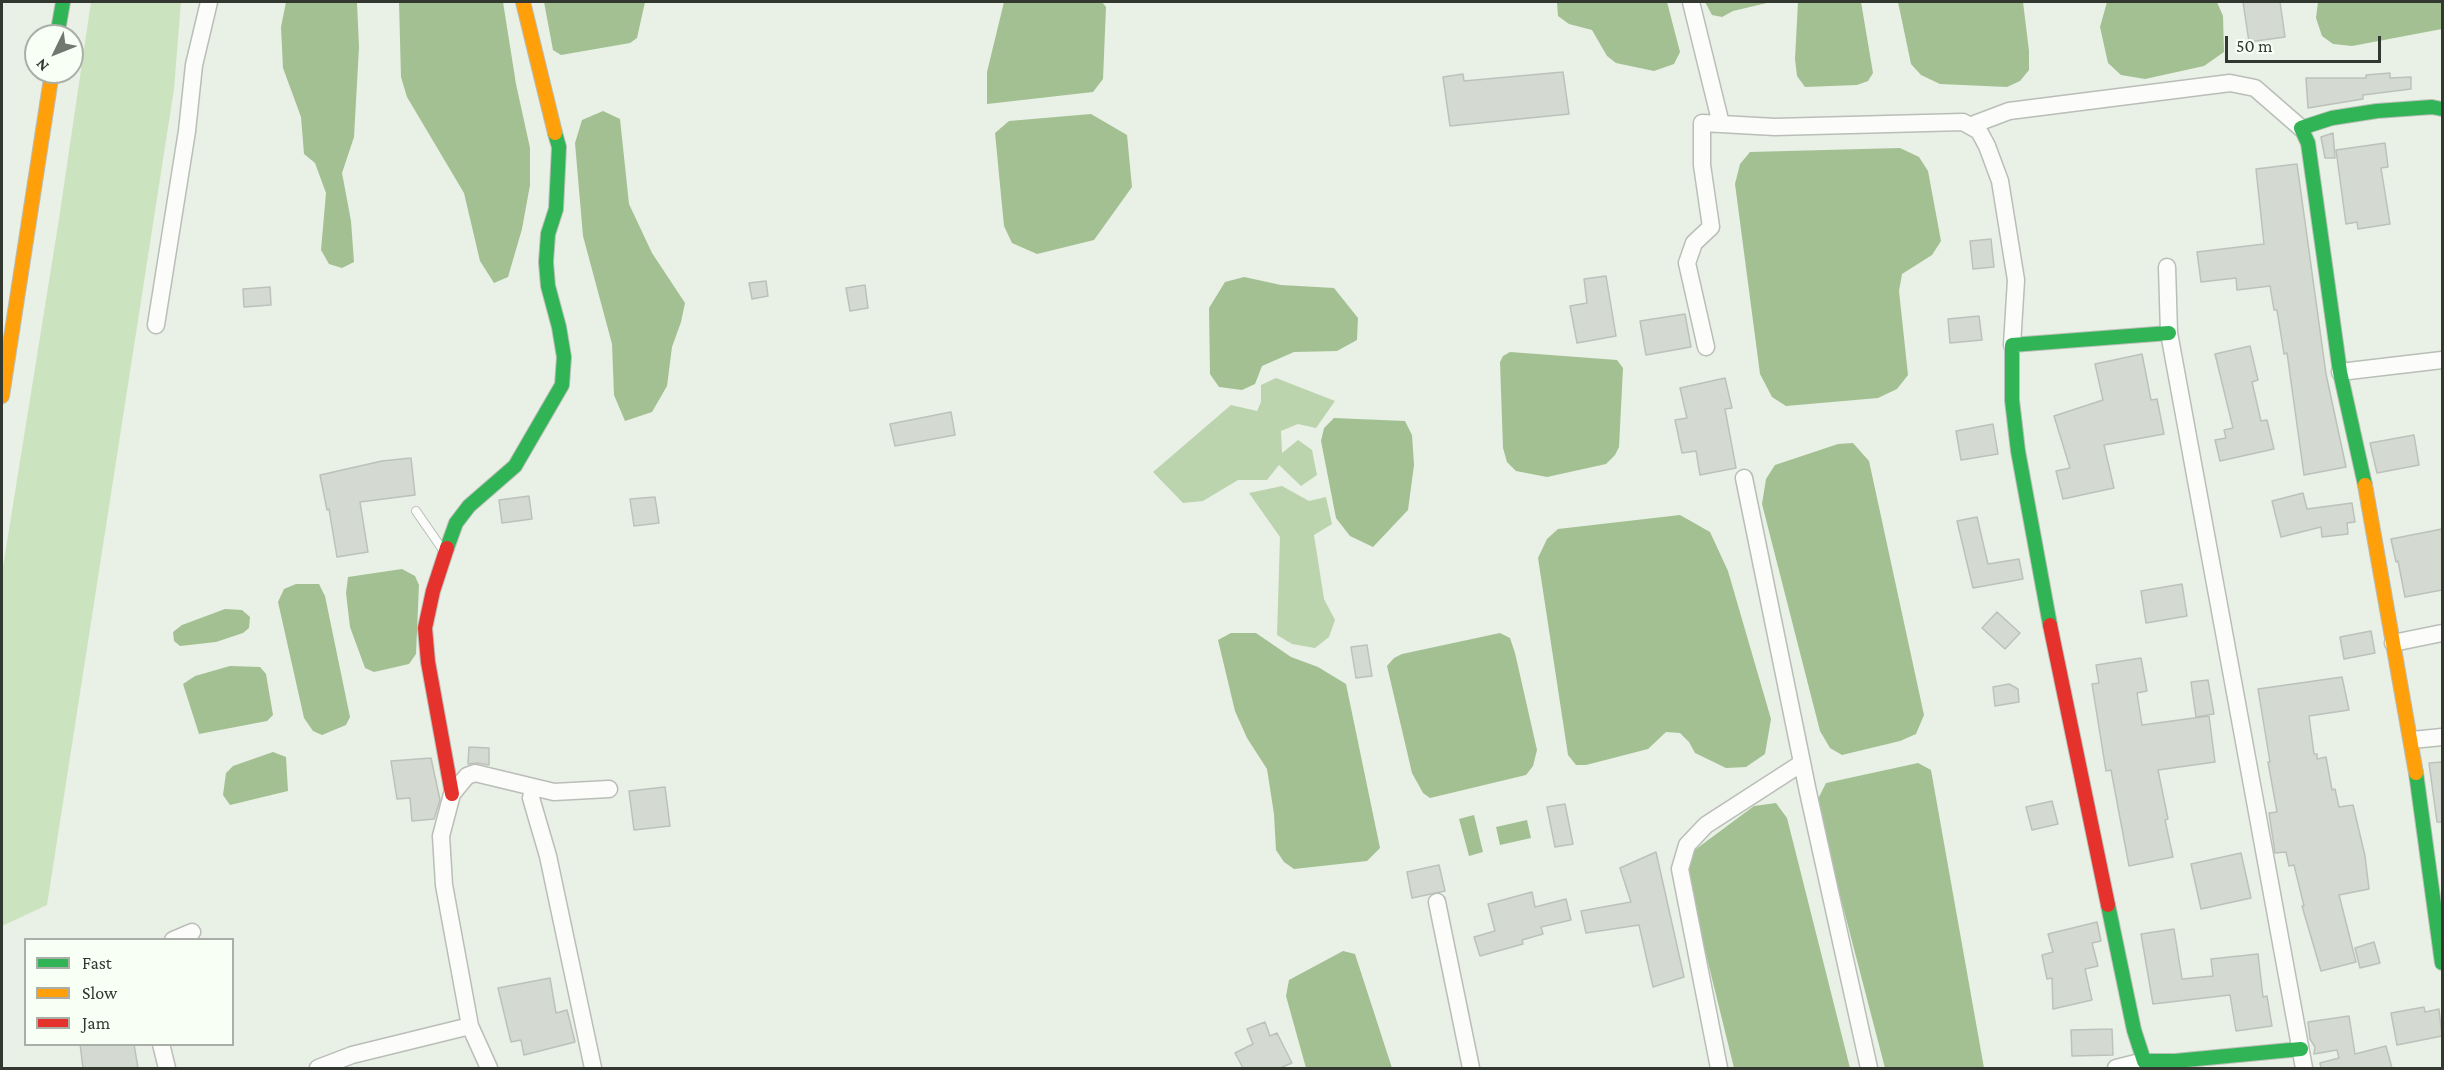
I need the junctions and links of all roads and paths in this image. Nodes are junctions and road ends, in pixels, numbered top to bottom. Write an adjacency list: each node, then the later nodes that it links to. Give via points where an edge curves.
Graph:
1 (63, 2): 5 (street)
2 (209, 2): 12 (street, via 194,65)
3 (523, 2): 21 (street, via 559,147 556,209 548,234 546,262 564,357 561,386 515,465 469,506 456,523)
4 (1691, 2): 8 (street)
5 (59, 24)
6 (50, 84): 18 (street)
7 (2442, 109): 10 (street, via 2377,111)
8 (1721, 124): 9 (street); 15 (street, via 1702,123 1702,165 1711,227 1694,243 1687,263)
9 (1972, 125): 10 (street, via 2009,111 2230,83 2255,88); 14 (street, via 1987,146 2000,182 2016,280)
10 (2301, 128): 17 (street, via 2308,143)
11 (2167, 267): 13 (street)
12 (156, 325)
13 (2169, 333): 14 (street); 36 (street)
14 (2012, 345): 37 (street, via 2012,400 2018,451 2134,1030)
15 (1706, 347)
16 (2442, 360): 17 (street)
17 (2340, 372): 23 (street)
18 (2, 396)
19 (1744, 478): 26 (street)
20 (416, 511): 21 (lane)
21 (445, 553): 29 (street, via 425,628)
22 (2442, 633): 23 (street)
23 (2394, 643): 25 (street)
24 (2442, 737): 25 (street)
25 (2412, 740): 33 (street)
26 (1802, 763): 43 (street, via 1706,825 1688,845 1680,869); 44 (street)
27 (532, 788): 28 (street, via 554,792); 29 (street, via 475,773 466,776); 41 (street, via 531,798 548,856)
28 (609, 789)
29 (452, 794): 34 (street, via 441,836 444,885)
30 (1437, 902): 42 (street)
31 (192, 933): 32 (street)
32 (176, 938)
33 (2442, 963)
34 (470, 1026): 39 (street, via 352,1055); 40 (street)
35 (161, 1046): 38 (street)
36 (2301, 1049): 37 (street, via 2175,1062); 46 (street)
37 (2144, 1061): 45 (street)
38 (166, 1068)
39 (318, 1068)
40 (489, 1068)
41 (592, 1068)
42 (1472, 1068)
43 (1719, 1068)
44 (1869, 1068)
45 (2116, 1068)
46 (2304, 1068)

